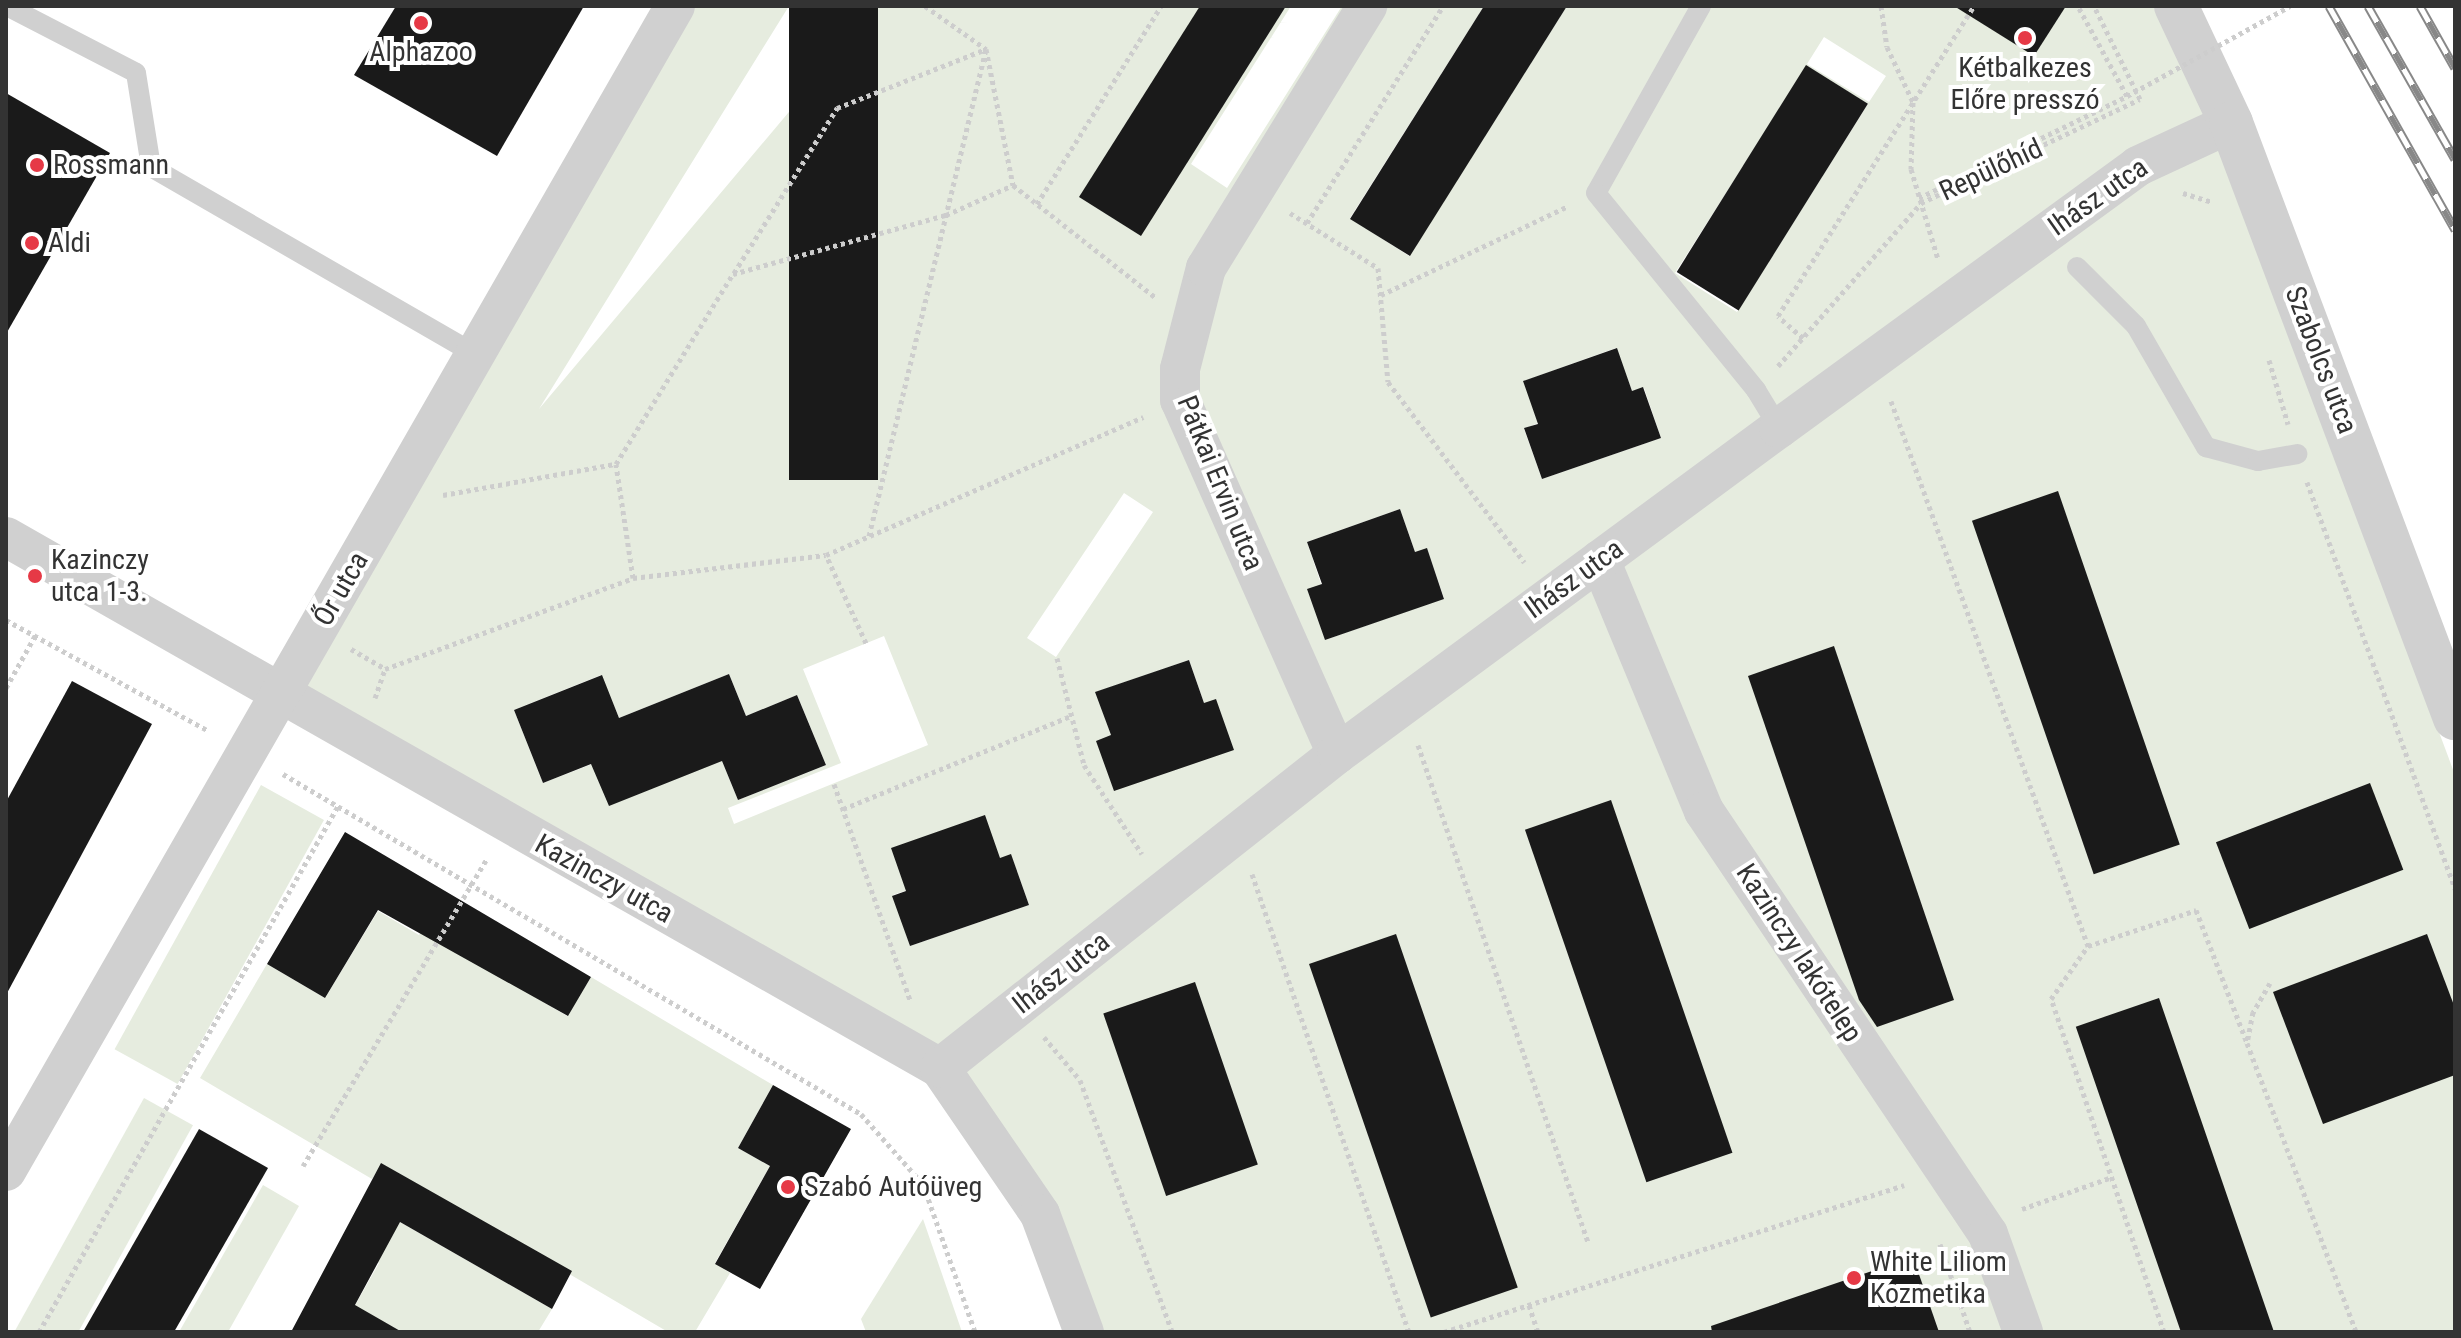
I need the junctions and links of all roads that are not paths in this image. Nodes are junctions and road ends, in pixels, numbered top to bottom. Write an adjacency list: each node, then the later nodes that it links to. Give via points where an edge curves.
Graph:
1 (7, 6): 8 (lane, via 136,73 151,167)
2 (675, 6): 8 (street, Őr utca)
3 (1367, 6): 15 (street, Pátkai Ervin utca, via 1206,268 1187,323 1180,400)
4 (1701, 6): 9 (lane, via 1596,193 1756,390)
5 (2176, 6): 6 (street, Szabolcs utca)
6 (2215, 130): 9 (street, Ihász utca, via 2138,166); 14 (street, Szabolcs utca)
7 (2077, 267): 10 (lane, via 2136,326 2206,447 2258,461)
8 (475, 354): 13 (street, Őr utca)
9 (1779, 428): 12 (street, Ihász utca)
10 (2297, 454)
11 (6, 537): 13 (street, Kazinczy utca)
12 (1600, 560): 15 (street, Ihász utca); 19 (street, Kazinczy lakótelep, via 1704,811 1988,1234)
13 (279, 695): 16 (street, Kazinczy utca); 17 (street, Őr utca)
14 (2455, 718)
15 (1337, 754): 16 (street, Ihász utca)
16 (940, 1068): 18 (street, Kazinczy utca, via 1040,1214)
17 (6, 1171)
18 (1084, 1332)
19 (2023, 1332)

